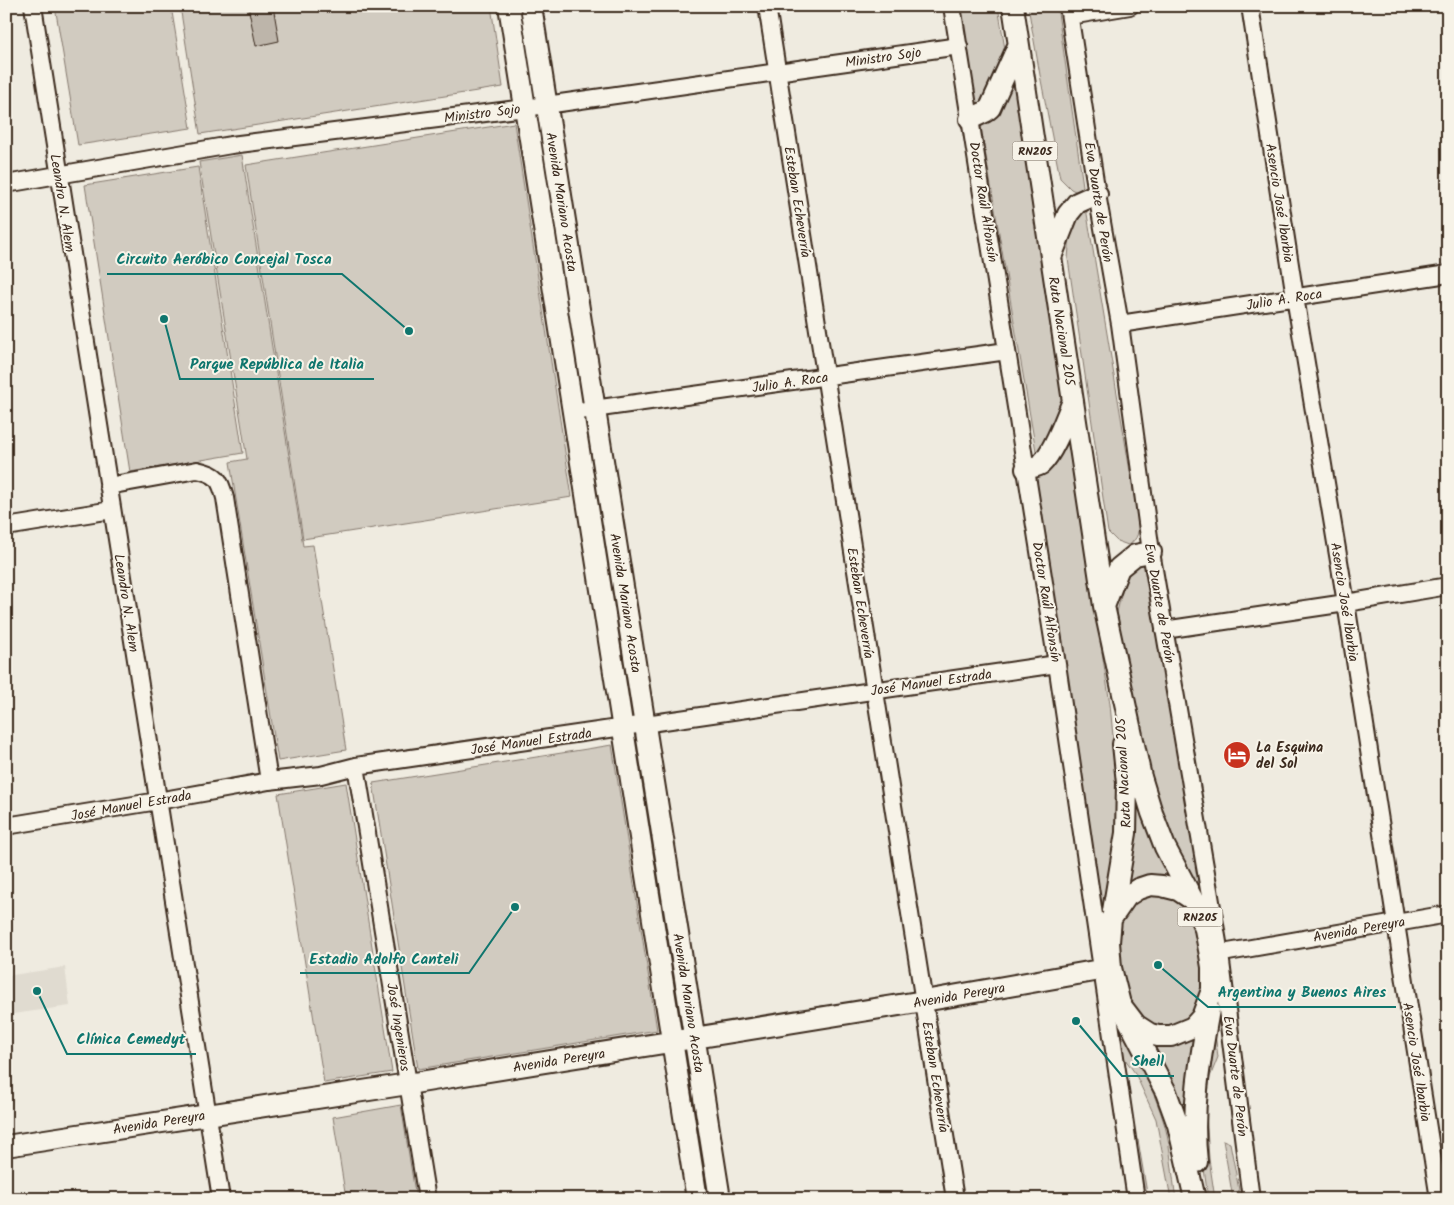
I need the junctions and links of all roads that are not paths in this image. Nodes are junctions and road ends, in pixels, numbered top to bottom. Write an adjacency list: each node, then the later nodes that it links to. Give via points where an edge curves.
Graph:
1 (33, 6): 16 (street, Leandro N. Alem)
2 (508, 6): 14 (main road, Avenida Mariano Acosta)
3 (531, 6): 13 (main road, Avenida Mariano Acosta)
4 (766, 6): 12 (street, Esteban Echeverría)
5 (952, 6): 10 (street, Doctor Raúl Alfonsín)
6 (1013, 6): 11 (main road, Ruta Nacional 205 / RN205)
7 (1130, 6): 9 (street)
8 (1250, 6): 21 (street, Asencio José Ibarbia)
9 (1069, 11): 18 (street, Eva Duarte de Perón)
10 (959, 46): 12 (street, Ministro Sojo); 15 (street, Doctor Raúl Alfonsín)
11 (1018, 46): 15 (main road, via 990,108); 19 (main road, Ruta Nacional 205 / RN205)
12 (777, 72): 13 (street, Ministro Sojo); 24 (street, Esteban Echeverría)
13 (547, 105): 14 (street, Ministro Sojo); 26 (main road, Avenida Mariano Acosta)
14 (525, 108): 16 (street, Ministro Sojo, via 231,144); 27 (main road, Avenida Mariano Acosta)
15 (970, 119): 23 (street, Doctor Raúl Alfonsín)
16 (59, 174): 17 (street, Ministro Sojo); 29 (street, Leandro N. Alem)
17 (6, 184)
18 (1097, 194): 19 (main road, via 1077,203 1068,214); 22 (street, Eva Duarte de Perón)
19 (1051, 257): 25 (main road, Ruta Nacional 205 / RN205)
20 (1448, 274): 21 (street, Julio A. Roca)
21 (1295, 297): 22 (street, Julio A. Roca); 34 (street, Asencio José Ibarbia)
22 (1120, 324): 32 (street, Eva Duarte de Perón)
23 (1007, 351): 24 (street, Julio A. Roca); 28 (street, Doctor Raúl Alfonsín)
24 (825, 377): 26 (street, Julio A. Roca); 39 (street, Esteban Echeverría)
25 (1073, 400): 28 (main road, via 1046,457 1040,465); 35 (main road, Ruta Nacional 205 / RN205)
26 (595, 409): 27 (street, Julio A. Roca); 40 (main road, Avenida Mariano Acosta)
27 (572, 412): 41 (main road, Avenida Mariano Acosta)
28 (1026, 469): 38 (street, Doctor Raúl Alfonsín)
29 (108, 486): 30 (street, Leandro N. Alem); 43 (street, via 197,470 211,473 221,482)
30 (112, 510): 31 (street); 44 (street, Leandro N. Alem)
31 (6, 527)
32 (1151, 552): 35 (main road, via 1135,555 1119,568); 36 (street, Eva Duarte de Perón)
33 (1448, 586): 34 (street)
34 (1346, 603): 36 (street); 49 (street, Asencio José Ibarbia)
35 (1104, 606): 37 (main road, Ruta Nacional 205 / RN205)
36 (1164, 630): 50 (street, Eva Duarte de Perón)
37 (1114, 655): 46 (main road, Ruta Nacional 205 / RN205, via 1152,813 1165,847); 48 (main road, Ruta Nacional 205 / RN205, via 1126,784 1126,833)
38 (1057, 664): 39 (street, José Manuel Estrada); 51 (street, Doctor Raúl Alfonsín)
39 (875, 690): 40 (street, José Manuel Estrada); 53 (street, Esteban Echeverría)
40 (645, 724): 41 (street, José Manuel Estrada); 55 (main road, Avenida Mariano Acosta)
41 (622, 727): 42 (street, José Manuel Estrada); 56 (main road, Avenida Mariano Acosta)
42 (356, 766): 43 (street, José Manuel Estrada, via 321,775); 57 (street, José Ingenieros)
43 (269, 781): 44 (street, José Manuel Estrada)
44 (158, 801): 45 (street, José Manuel Estrada); 58 (street, Leandro N. Alem)
45 (6, 826)
46 (1193, 900): 48 (main road, RN205, via 1178,890 1150,885 1127,896); 50 (main road, Ruta Nacional 205 / RN205)
47 (1448, 914): 49 (street, Avenida Pereyra)
48 (1111, 919): 51 (main road, Ruta Nacional 205 / RN205)
49 (1395, 923): 50 (street, Avenida Pereyra); 69 (street, Asencio José Ibarbia)
50 (1215, 954): 52 (main road, Ruta Nacional 205 / RN205); 68 (street, Eva Duarte de Perón)
51 (1106, 969): 53 (main road, Avenida Pereyra); 54 (main road, Ruta Nacional 205 / RN205); 65 (street, Doctor Raúl Alfonsín)
52 (1212, 990): 54 (main road, Ruta Nacional 205 / RN205, via 1202,1017 1193,1028 1171,1036 1150,1034 1136,1025); 67 (main road, Ruta Nacional 205 / RN205, via 1195,1110 1194,1138)
53 (924, 1001): 55 (main road, Avenida Pereyra); 64 (street, Esteban Echeverría)
54 (1120, 1004): 66 (main road, Ruta Nacional 205 / RN205, via 1166,1092 1178,1125)
55 (695, 1038): 56 (main road, Avenida Pereyra); 63 (main road, Avenida Mariano Acosta)
56 (672, 1042): 57 (main road, Avenida Pereyra); 62 (main road, Avenida Mariano Acosta)
57 (408, 1084): 58 (main road, Avenida Pereyra); 61 (street, José Ingenieros)
58 (208, 1115): 59 (main road, Avenida Pereyra); 60 (street, Leandro N. Alem)
59 (6, 1146)
60 (221, 1199)
61 (427, 1199)
62 (696, 1199)
63 (720, 1199)
64 (955, 1199)
65 (1136, 1199)
66 (1194, 1199)
67 (1201, 1199)
68 (1251, 1199)
69 (1439, 1199)

